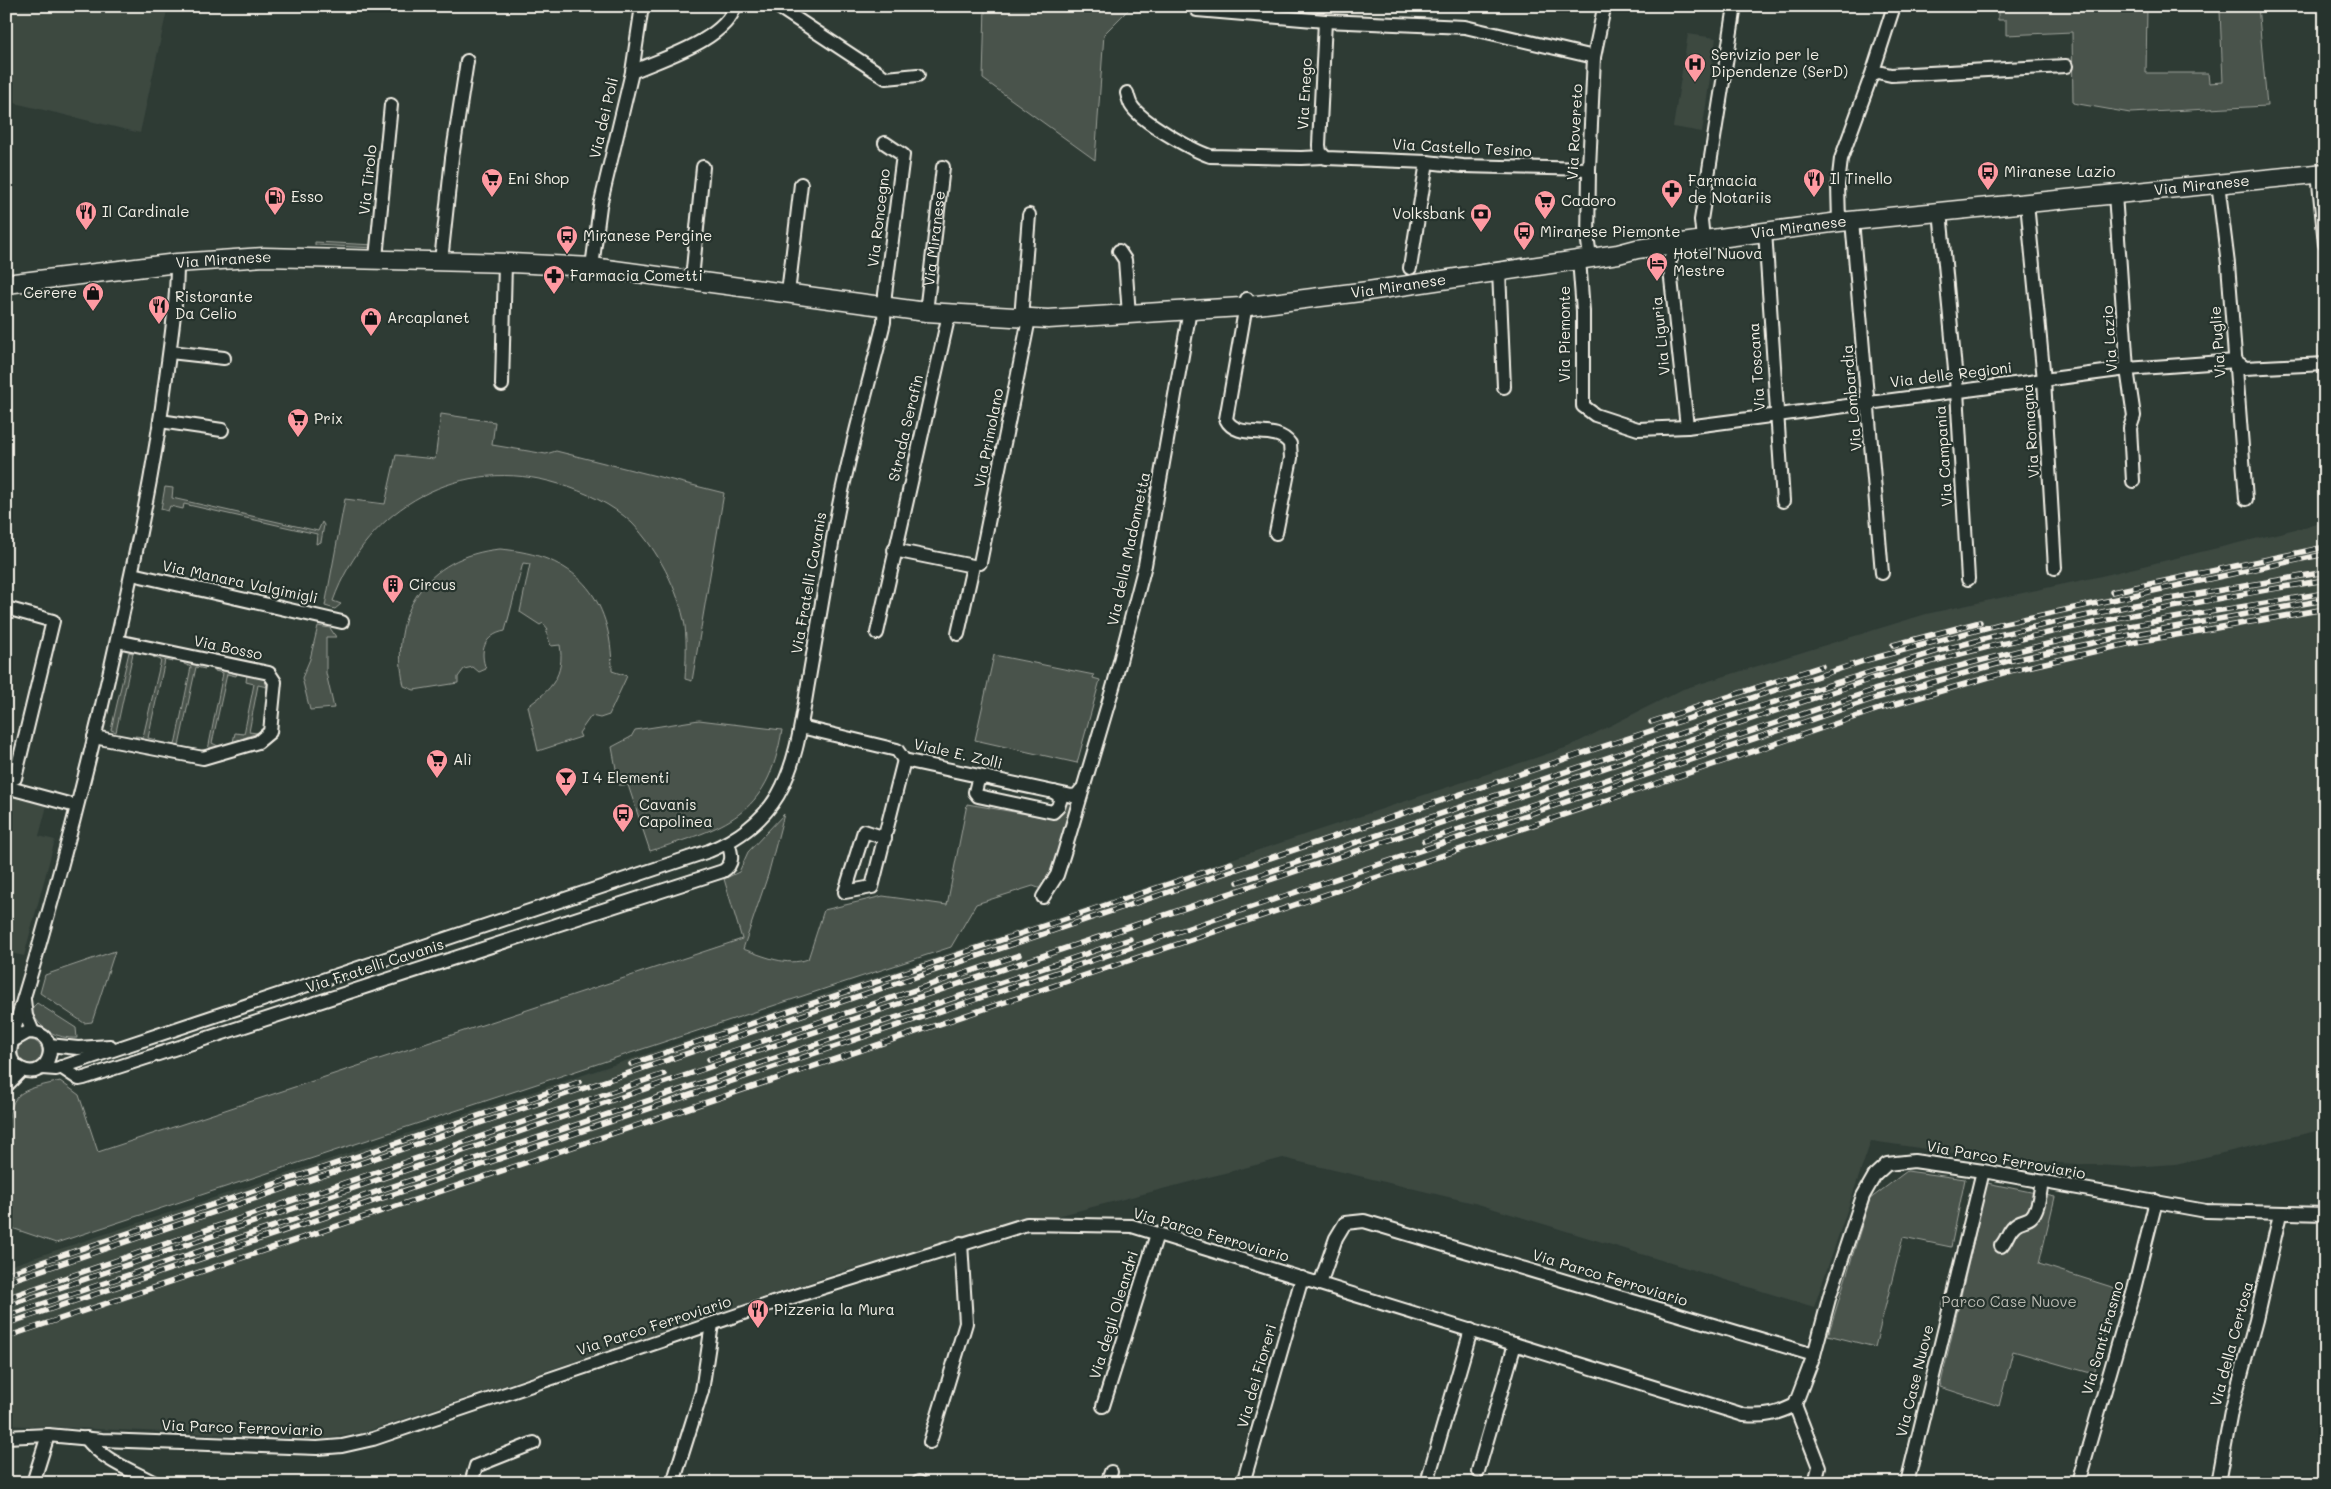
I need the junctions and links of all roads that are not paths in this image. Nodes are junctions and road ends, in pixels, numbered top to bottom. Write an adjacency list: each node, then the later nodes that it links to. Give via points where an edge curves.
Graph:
1 (642, 6): 13 (street)
2 (735, 6): 13 (street, Via dei Poli, via 734,12 717,31)
3 (777, 6): 14 (street, via 886,78)
4 (1735, 6): 32 (street, via 1703,211)
5 (1894, 6): 12 (street, Via Lombardia)
6 (1604, 8): 9 (street, Via Rovereto)
7 (1197, 10): 8 (street)
8 (1325, 21): 9 (street, via 1465,27); 18 (street, Via Enego, via 1318,132 1319,149)
9 (1594, 57): 22 (street, Via Rovereto)
10 (467, 61): 38 (street)
11 (2066, 66): 12 (street, via 1890,75)
12 (1873, 71): 30 (street, Via Lombardia, via 1838,172)
13 (632, 72): 42 (street, Via dei Poli, via 600,206)
14 (918, 76)
15 (1127, 93): 18 (street, Via Castello Tesino, via 1131,106 1153,125 1203,154 1224,158)
16 (391, 105): 37 (street, Via Tirolo)
17 (885, 143): 50 (street, Via Roncegno, via 903,155)
18 (1329, 158): 19 (street, Via Castello Tesino)
19 (1428, 162): 22 (street, Via Castello Tesino); 43 (street)
20 (703, 167): 45 (street)
21 (943, 167): 52 (street, Via Miranese)
22 (1589, 169): 36 (street, Via Rovereto)
23 (2322, 173): 24 (street, Via Miranese); 34 (street)
24 (2218, 183): 26 (street, Via Miranese); 58 (street, Via Puglie)
25 (801, 184): 48 (street)
26 (2116, 194): 27 (street, Via Miranese); 60 (street, Via Lazio)
27 (2027, 203): 28 (street, Via Miranese); 61 (street, Via Romagna)
28 (1940, 211): 30 (street, Via Miranese); 64 (street, Via Campania)
29 (1029, 215): 55 (street)
30 (1846, 221): 31 (street, Via Miranese); 65 (street, Via Lombardia)
31 (1765, 231): 32 (street, Via Miranese); 67 (street, Via Toscana)
32 (1703, 239): 33 (street, Via Miranese)
33 (1671, 244): 36 (street, Via Miranese, via 1637,249 1617,247); 69 (street, Via Liguria, via 1672,257 1669,260)
34 (2325, 244)
35 (1119, 251): 54 (street, via 1126,260)
36 (1577, 255): 41 (street, Via Miranese); 66 (street, Via Piemonte, via 1583,312)
37 (376, 258): 38 (street, Via Miranese); 39 (street, Via Miranese, via 264,258)
38 (441, 261): 40 (street, Via Miranese)
39 (177, 263): 46 (street, Via Miranese); 56 (street)
40 (505, 263): 42 (street, Via Miranese); 62 (street)
41 (1499, 264): 44 (street, Via Miranese); 63 (street)
42 (592, 267): 45 (street, Via Miranese)
43 (1411, 271): 44 (street, via 1413,278 1420,279); 47 (street, via 1407,280); 49 (street, Via Miranese, via 1336,289)
44 (1444, 273): 47 (street, Via Miranese)
45 (692, 279): 48 (street, Via Miranese)
46 (6, 284)
47 (1368, 291): 49 (street, Via Miranese)
48 (788, 293): 50 (street, Via Miranese)
49 (1246, 303): 51 (street, Via Miranese); 74 (street, via 1226,419 1234,427 1281,435 1290,444 1291,458)
50 (885, 306): 52 (street, Via Miranese); 86 (street, Via Fratelli Cavanis, via 884,322 836,518)
51 (1190, 310): 54 (street, Via Miranese); 92 (street, Via della Madonnetta, via 1144,565 1114,684)
52 (926, 312): 53 (street, Via Miranese)
53 (949, 314): 55 (street, Via Miranese); 75 (street, Strada Serafin)
54 (1130, 315): 55 (street, Via Miranese)
55 (1025, 319): 76 (street, Via Primolano)
56 (170, 352): 57 (street); 68 (street)
57 (224, 358)
58 (2236, 361): 59 (street, Via delle Regioni, via 2245,368); 60 (street, Via delle Regioni); 72 (street, Via Puglie)
59 (2325, 364)
60 (2127, 369): 61 (street, Via delle Regioni); 71 (street, Via Lazio, via 2134,416 2130,428)
61 (2044, 380): 64 (street, Via delle Regioni); 77 (street, Via Romagna)
62 (502, 385)
63 (1504, 387)
64 (1957, 391): 65 (street, Via delle Regioni); 80 (street, Via Campania)
65 (1869, 402): 67 (street, Via delle Regioni); 78 (street, Via Lombardia)
66 (1584, 408): 69 (street, Via delle Regioni, via 1595,415 1638,429)
67 (1777, 415): 69 (street, Via delle Regioni); 73 (street, Via Toscana)
68 (160, 421): 70 (street); 79 (street, via 152,479)
69 (1687, 427)
70 (222, 430)
71 (2133, 481)
72 (2246, 499)
73 (1783, 501)
74 (1276, 533)
75 (894, 550): 83 (street, Strada Serafin); 84 (street, via 973,566)
76 (980, 563)
77 (2056, 568)
78 (1882, 573)
79 (132, 574): 82 (street, Via Manara Valgimigli); 85 (street)
80 (1968, 579)
81 (6, 608): 89 (street, via 53,621 15,778)
82 (342, 622)
83 (877, 633)
84 (958, 634)
85 (117, 641): 87 (street); 87 (street, Via Bosso, via 269,673 275,682 270,732 258,742 203,758)
86 (801, 727): 88 (street, Viale E. Zolli, via 896,750); 96 (street, Via Fratelli Cavanis, via 790,769 777,796 750,829)
87 (94, 737): 94 (street)
88 (904, 760): 90 (street, Viale E. Zolli); 95 (street)
89 (6, 775)
90 (986, 777): 93 (street, Viale E. Zolli); 93 (street, via 978,780 975,792 978,796 1053,812 1061,798)
91 (6, 788): 94 (street)
92 (1082, 790): 93 (street, Viale E. Zolli, via 1072,796); 99 (street, Via della Madonnetta, via 1058,872)
93 (1054, 792)
94 (76, 806): 100 (street)
95 (886, 838): 95 (street, via 872,887 845,892 864,831)
96 (728, 843): 97 (street, Via Fratelli Cavanis); 98 (street, Via Fratelli Cavanis, via 732,855 728,866 723,871)
97 (709, 851): 98 (street, via 712,865); 103 (street, Via Fratelli Cavanis)
98 (702, 877): 105 (street, Via Fratelli Cavanis, via 84,1078 79,1079)
99 (1043, 897)
100 (24, 998): 101 (street, via 26,1016); 104 (street)
101 (33, 1032): 102 (street); 104 (street, via 23,1033)
102 (49, 1044): 103 (street, Via Fratelli Cavanis, via 78,1048); 107 (street, via 50,1055)
103 (128, 1045): 105 (street, Via Fratelli Cavanis)
104 (10, 1047): 106 (street)
105 (61, 1067): 107 (street, Via Fratelli Cavanis)
106 (14, 1068): 107 (street, via 36,1071); 108 (street)
107 (42, 1068)
108 (6, 1086)
109 (1983, 1171): 110 (street, Via Parco Ferroviario); 122 (street, Via Parco Ferroviario, via 1914,1161 1887,1164 1875,1175 1863,1196); 138 (street, Via Case Nuove)
110 (2042, 1182): 111 (street, Via Parco Ferroviario); 116 (street, via 2036,1210 2031,1217 2012,1227)
111 (2156, 1202): 112 (street, Via Parco Ferroviario, via 2206,1211); 139 (street, Via Sant'Erasmo)
112 (2280, 1214): 113 (street, Via Parco Ferroviario); 140 (street, Via della Certosa, via 2231,1412)
113 (2325, 1214)
114 (1157, 1234): 115 (street, Via Parco Ferroviario, via 1132,1226 1027,1224); 117 (street, Via Parco Ferroviario); 124 (street, Via degli Oleandri)
115 (961, 1243): 119 (street, Via Parco Ferroviario); 128 (street, via 966,1323)
116 (2001, 1246)
117 (1302, 1278): 118 (street, Via Parco Ferroviario); 136 (street, Via dei Fioreri)
118 (1320, 1284): 120 (street, Via Parco Ferroviario); 122 (street, Via Parco Ferroviario, via 1336,1238 1345,1223 1364,1221)
119 (712, 1324): 127 (street, Via Parco Ferroviario, via 373,1439 342,1446 317,1448); 135 (street, via 702,1391)
120 (1471, 1330): 121 (street, Via Parco Ferroviario); 131 (street)
121 (1515, 1344): 123 (street, Via Parco Ferroviario, via 1744,1415 1775,1415); 130 (street)
122 (1814, 1355): 123 (street, Via Parco Ferroviario)
123 (1795, 1405): 137 (street, via 1819,1468)
124 (1103, 1406)
125 (48, 1435): 126 (street, Via Parco Ferroviario); 127 (street, Via Parco Ferroviario); 132 (street)
126 (6, 1437)
127 (86, 1438): 133 (street, via 92,1447)
128 (930, 1442)
129 (534, 1443): 134 (street, via 476,1466)
130 (1478, 1472)
131 (1429, 1476)
132 (33, 1483)
133 (155, 1483)
134 (471, 1483)
135 (673, 1483)
136 (1243, 1483)
137 (1815, 1483)
138 (1907, 1483)
139 (2078, 1483)
140 (2218, 1483)

